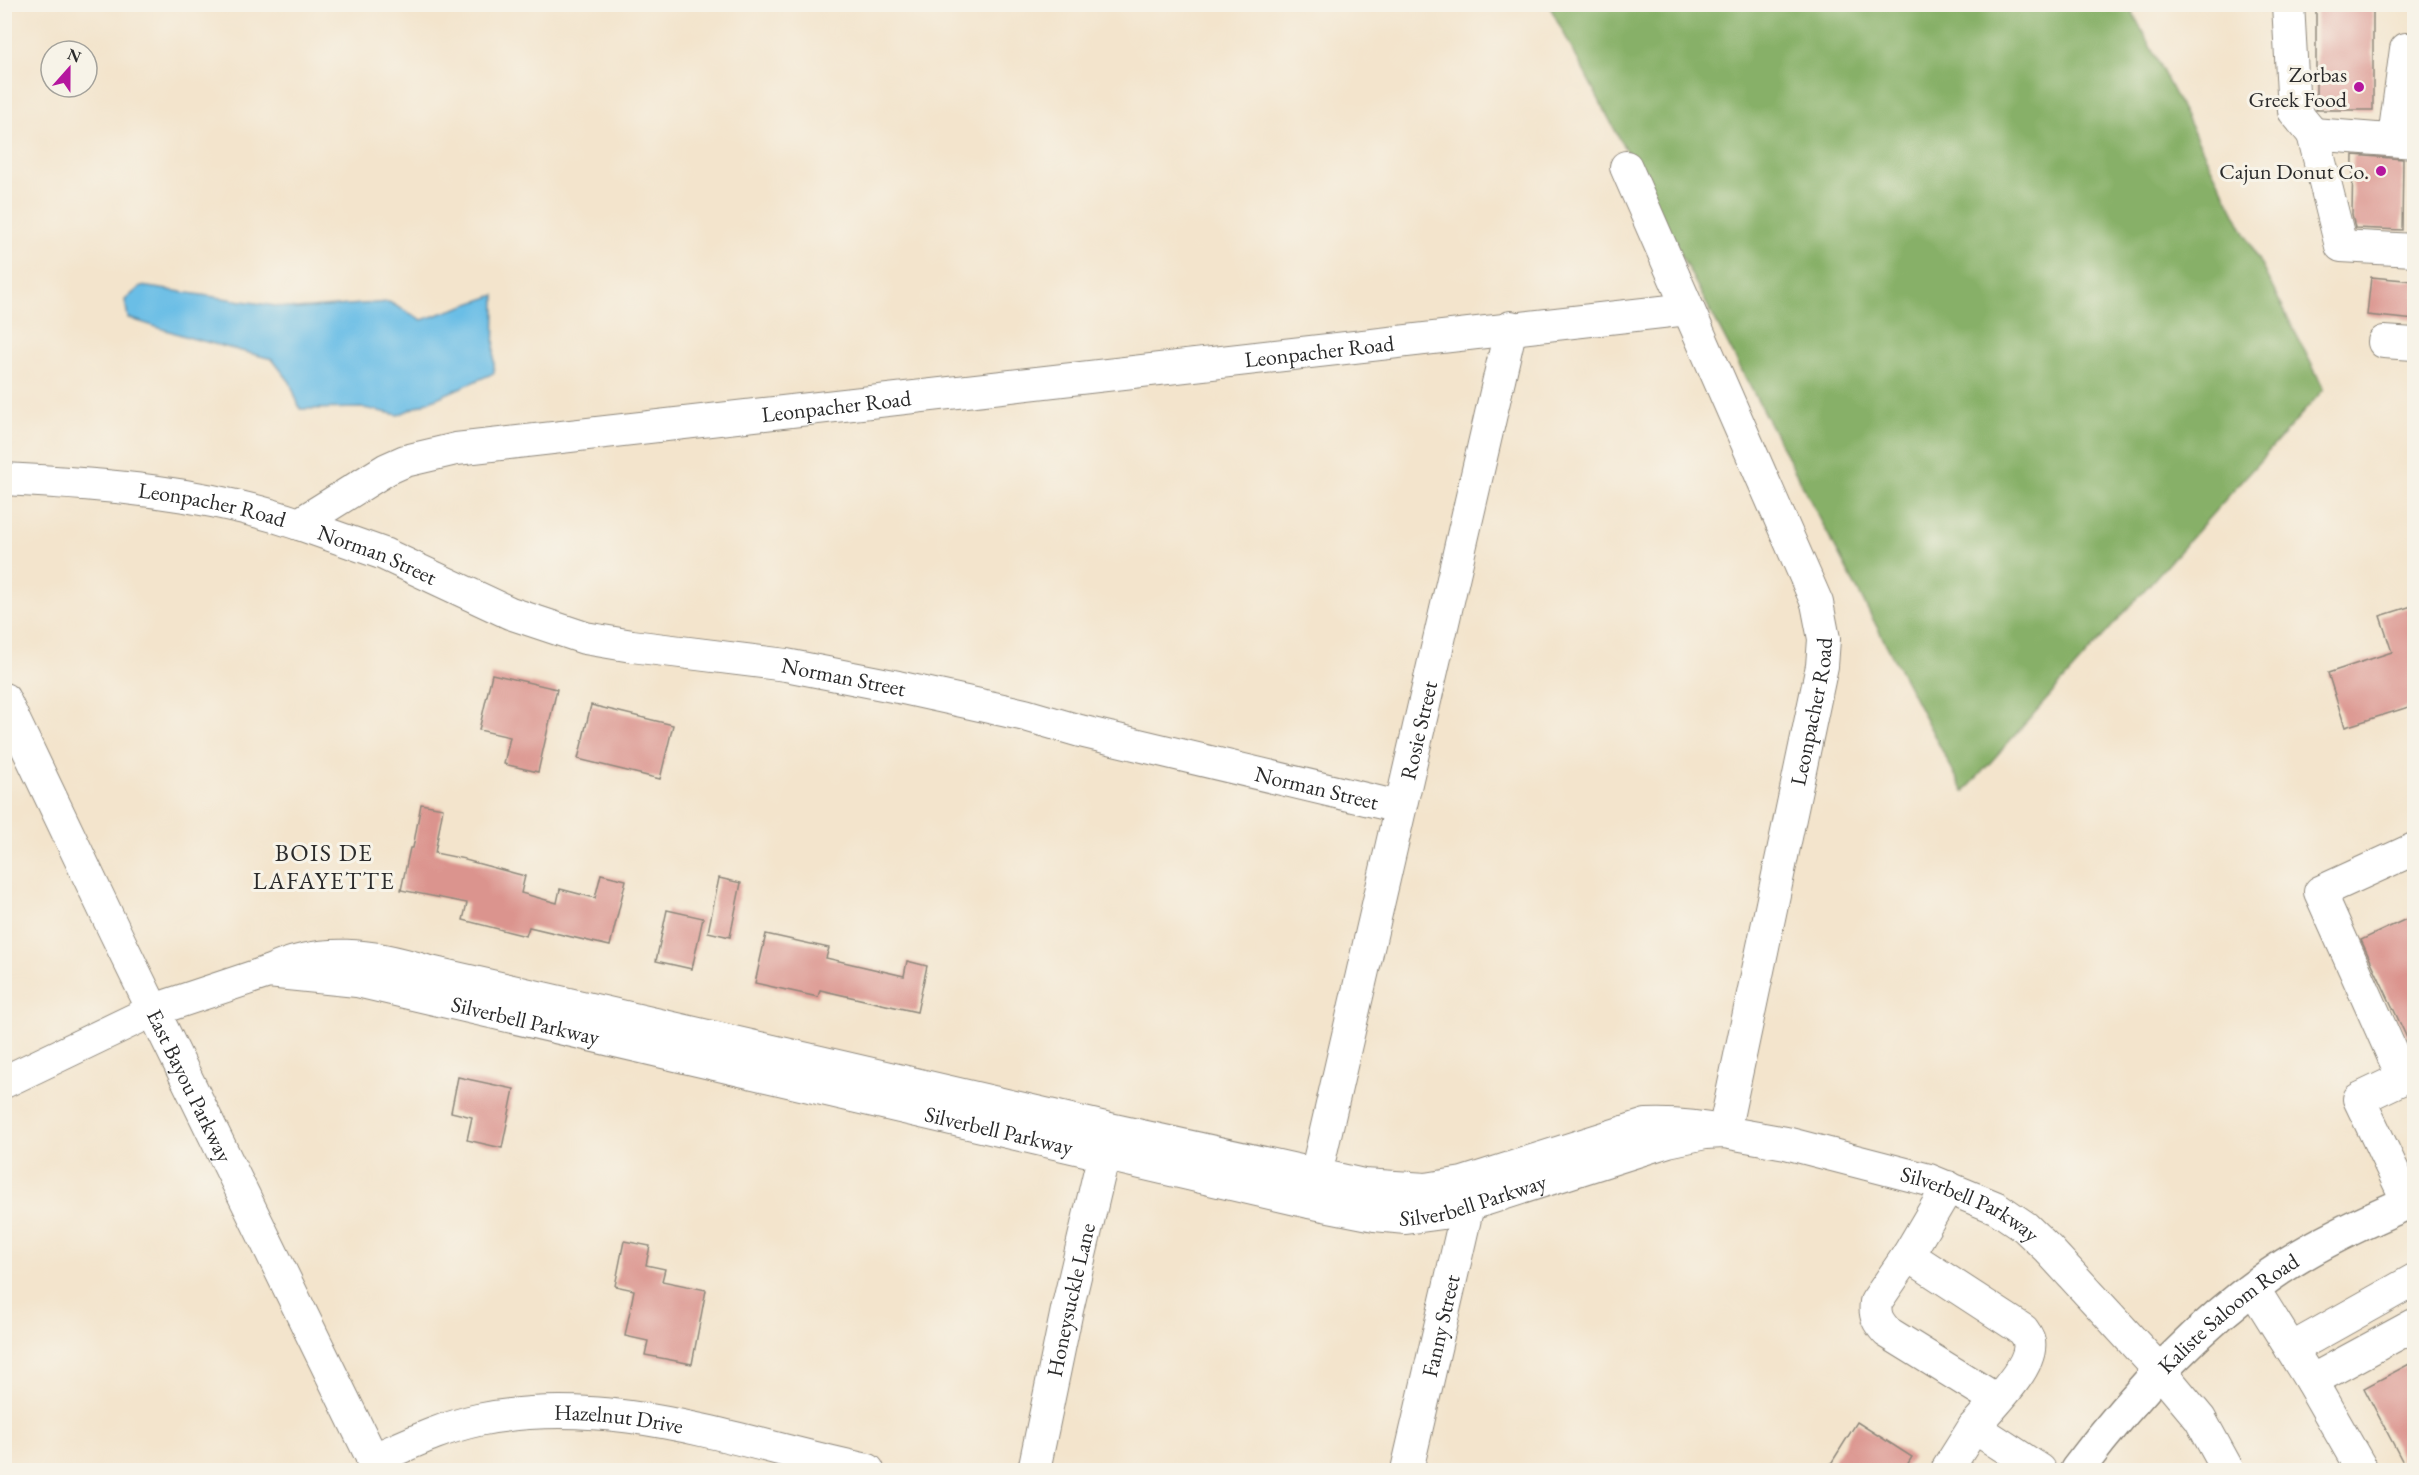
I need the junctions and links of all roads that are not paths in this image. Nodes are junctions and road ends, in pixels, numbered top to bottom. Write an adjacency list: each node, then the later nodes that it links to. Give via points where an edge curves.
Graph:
1 (2288, 4): 3 (street, via 2294,111)
2 (2415, 49): 4 (street, via 2406,49)
3 (2313, 134): 4 (street); 6 (street, via 2341,246)
4 (2404, 140)
5 (1626, 167): 7 (street, Leonpacher Road)
6 (2415, 250)
7 (1688, 309): 8 (street, Leonpacher Road); 17 (street, Leonpacher Road, via 1817,603 1824,639 1822,666)
8 (1511, 327): 10 (street, Leonpacher Road, via 456,449 387,468); 12 (street, Rosie Street)
9 (4, 479): 10 (street, Leonpacher Road, via 86,483 166,494)
10 (299, 524): 12 (street, Norman Street, via 384,554 510,613 585,638 786,664 898,687)
11 (4, 699): 14 (street, East Bayou Parkway)
12 (1399, 807): 20 (street, Rosie Street)
13 (2415, 849): 15 (street, via 2320,892)
14 (154, 1010): 16 (street, Silverbell Parkway); 18 (street, Silverbell Parkway, via 268,972 357,981); 32 (street, East Bayou Parkway)
15 (2409, 1075): 22 (street, via 2359,1099)
16 (4, 1082)
17 (1724, 1132): 19 (street, Silverbell Parkway, via 1786,1143); 21 (street, Silverbell Parkway, via 1705,1133)
18 (1107, 1141): 20 (street, Silverbell Parkway); 34 (street, Honeysuckle Lane)
19 (1948, 1187): 23 (street); 28 (street, Silverbell Parkway, via 1997,1208 2025,1227)
20 (1312, 1189): 21 (street, Silverbell Parkway, via 1375,1215 1406,1218 1443,1213)
21 (1471, 1193): 35 (street, Fanny Street)
22 (2411, 1201): 25 (main road, Kaliste Saloom Road, via 2307,1253)
23 (1908, 1255): 30 (street, via 2023,1330 2030,1342 2029,1354); 30 (street, via 1876,1302 1877,1321 1887,1332)
24 (2415, 1280): 27 (street)
25 (2253, 1288): 27 (street); 28 (main road, Kaliste Saloom Road, via 2218,1314)
26 (2415, 1324): 29 (street)
27 (2291, 1349): 29 (street)
28 (2160, 1371): 38 (main road, Kaliste Saloom Road); 39 (street, Silverbell Parkway, via 2200,1419)
29 (2311, 1381): 40 (street)
30 (1997, 1400): 31 (street)
31 (1974, 1427): 36 (street); 37 (street)
32 (375, 1465): 33 (street, Hazelnut Drive, via 426,1436 476,1421 553,1412 597,1412 700,1429)
33 (868, 1470)
34 (1034, 1470)
35 (1407, 1470)
36 (1947, 1470)
37 (2040, 1470)
38 (2077, 1470)
39 (2228, 1470)
40 (2362, 1470)

